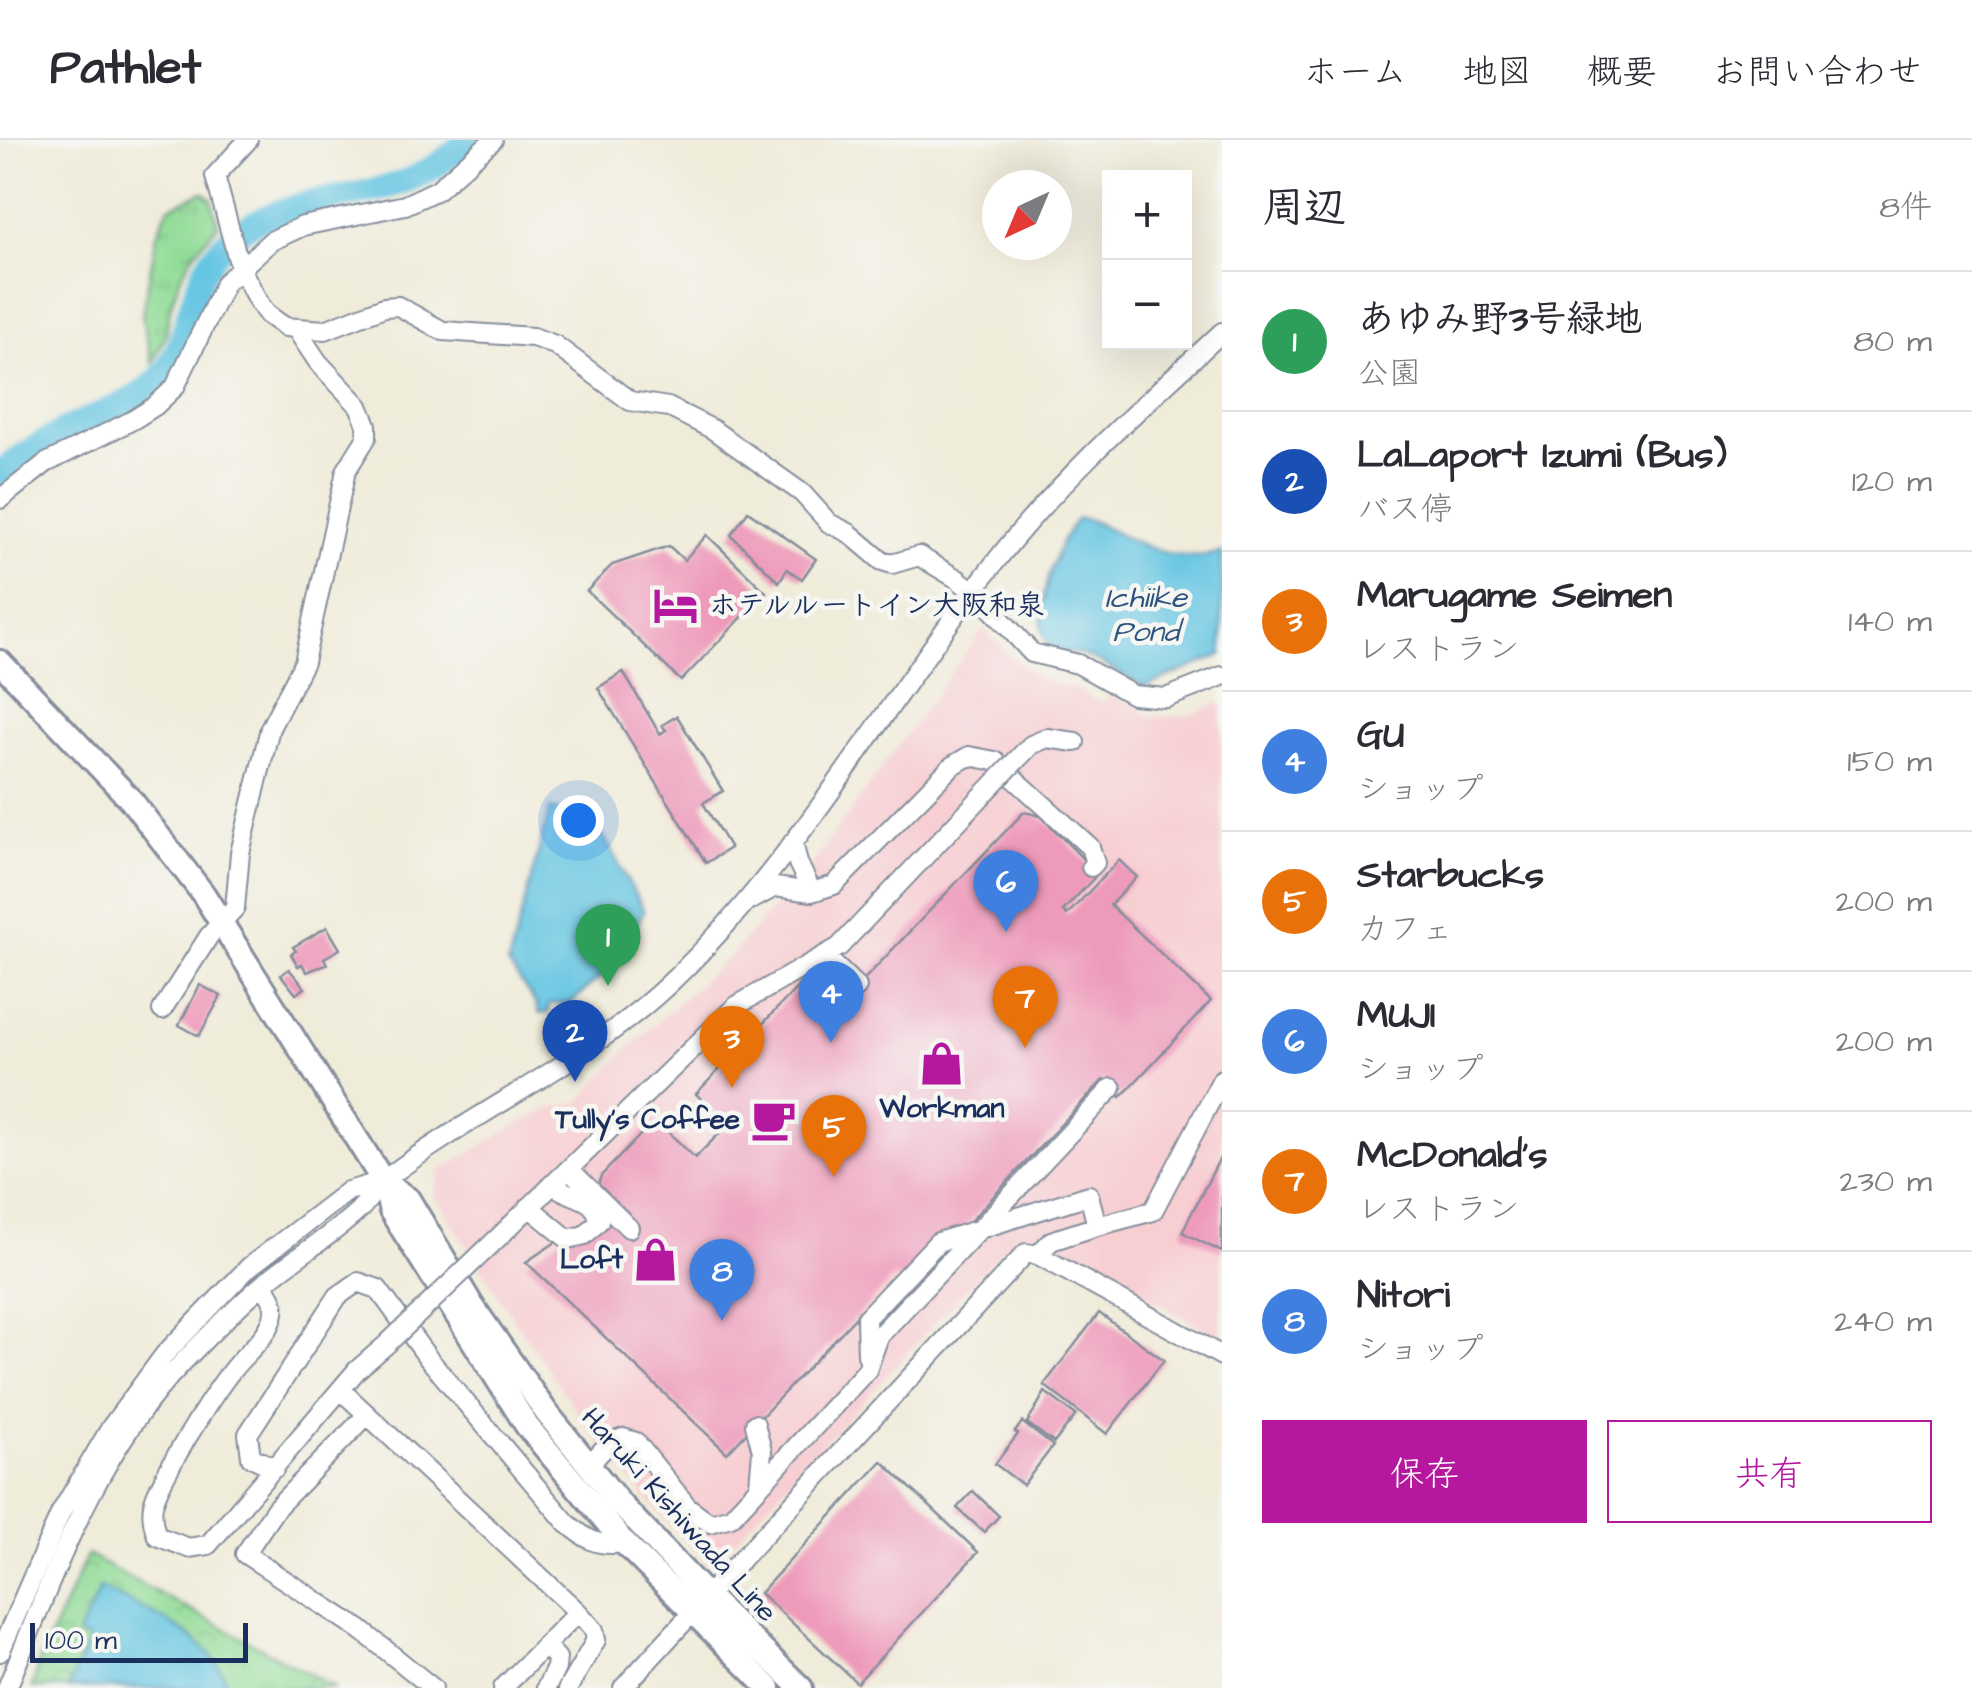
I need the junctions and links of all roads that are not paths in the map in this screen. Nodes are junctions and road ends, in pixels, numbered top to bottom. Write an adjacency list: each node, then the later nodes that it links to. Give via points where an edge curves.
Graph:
1 (248, 140): 3 (street, via 215,176)
2 (493, 140): 3 (street, via 438,190 380,212 303,226)
3 (240, 267): 4 (street, via 268,315); 6 (street, via 225,284 175,388 133,420 46,462)
4 (296, 329): 7 (street, via 325,330 398,306 443,331 533,337 554,345 630,401 668,408 712,429 882,561 919,556); 15 (street, via 359,406 366,437 346,471 304,662 270,728 240,854 235,908)
5 (1222, 332): 7 (street, via 1104,443)
6 (0, 500)
7 (973, 592): 9 (street, via 1032,653 1078,664 1133,694 1166,698); 11 (street)
8 (0, 662): 15 (main road, Haruki Kishiwada Line, via 130,800)
9 (1222, 676)
10 (1076, 742): 16 (street, bridge, via 1047,738 1032,745)
11 (793, 842): 13 (street); 14 (street)
12 (1091, 868): 13 (street, via 1090,847 995,761 970,756 952,766 834,884)
13 (812, 892): 14 (street, via 774,887)
14 (746, 902): 22 (street, via 628,1019)
15 (222, 922): 18 (street); 22 (main road, Haruki Kishiwada Line)
16 (825, 956): 17 (street); 21 (street, via 736,1006)
17 (857, 986)
18 (162, 1010)
19 (1222, 1079): 25 (street, via 1153,1211)
20 (1112, 1088): 30 (street, via 879,1336)
21 (569, 1169): 23 (street); 26 (street)
22 (383, 1180): 28 (street, via 360,1210); 36 (main road, Haruki Kishiwada Line, via 408,1199 471,1304); 39 (main road, Haruki Kishiwada Line, via 391,1210 528,1426); 43 (street, via 348,1191 249,1267 164,1356 111,1427 61,1512)
23 (552, 1184): 24 (street); 24 (street, via 598,1210 599,1221 586,1235 568,1238)
24 (529, 1208): 31 (street, bridge)
25 (1097, 1226): 27 (street, via 1051,1241); 30 (street, via 1089,1196 938,1242 866,1318)
26 (629, 1228)
27 (1038, 1256): 29 (street); 40 (street, via 1019,1259)
28 (262, 1285): 37 (street, via 275,1310 269,1328 230,1372 180,1452 154,1503 157,1536 188,1548 208,1545); 44 (street, via 178,1366 125,1435 77,1520)
29 (1222, 1356)
30 (867, 1370): 38 (street)
31 (341, 1390): 32 (street); 33 (street)
32 (367, 1414): 35 (street); 41 (street)
33 (314, 1418): 35 (street); 37 (street)
34 (754, 1424): 38 (street, via 762,1451)
35 (340, 1443): 45 (street, via 276,1508 244,1554 361,1630)
36 (589, 1465): 38 (street, via 610,1442 636,1442 688,1507 710,1522 731,1516); 40 (main road, Haruki Kishiwada Line)
37 (276, 1468): 39 (street, via 251,1456 248,1434 338,1296 358,1282 378,1289 566,1523 590,1543)
38 (760, 1485)
39 (624, 1543): 40 (main road, Haruki Kishiwada Line)
40 (699, 1605): 49 (street); 50 (main road, Haruki Kishiwada Line); 51 (main road, Haruki Kishiwada Line)
41 (578, 1612): 42 (street); 48 (street, via 596,1640)
42 (545, 1645): 46 (street); 47 (street, via 558,1658)
43 (0, 1652)
44 (7, 1688)
45 (433, 1688)
46 (503, 1688)
47 (546, 1688)
48 (568, 1688)
49 (623, 1688)
50 (768, 1688)
51 (801, 1688)

